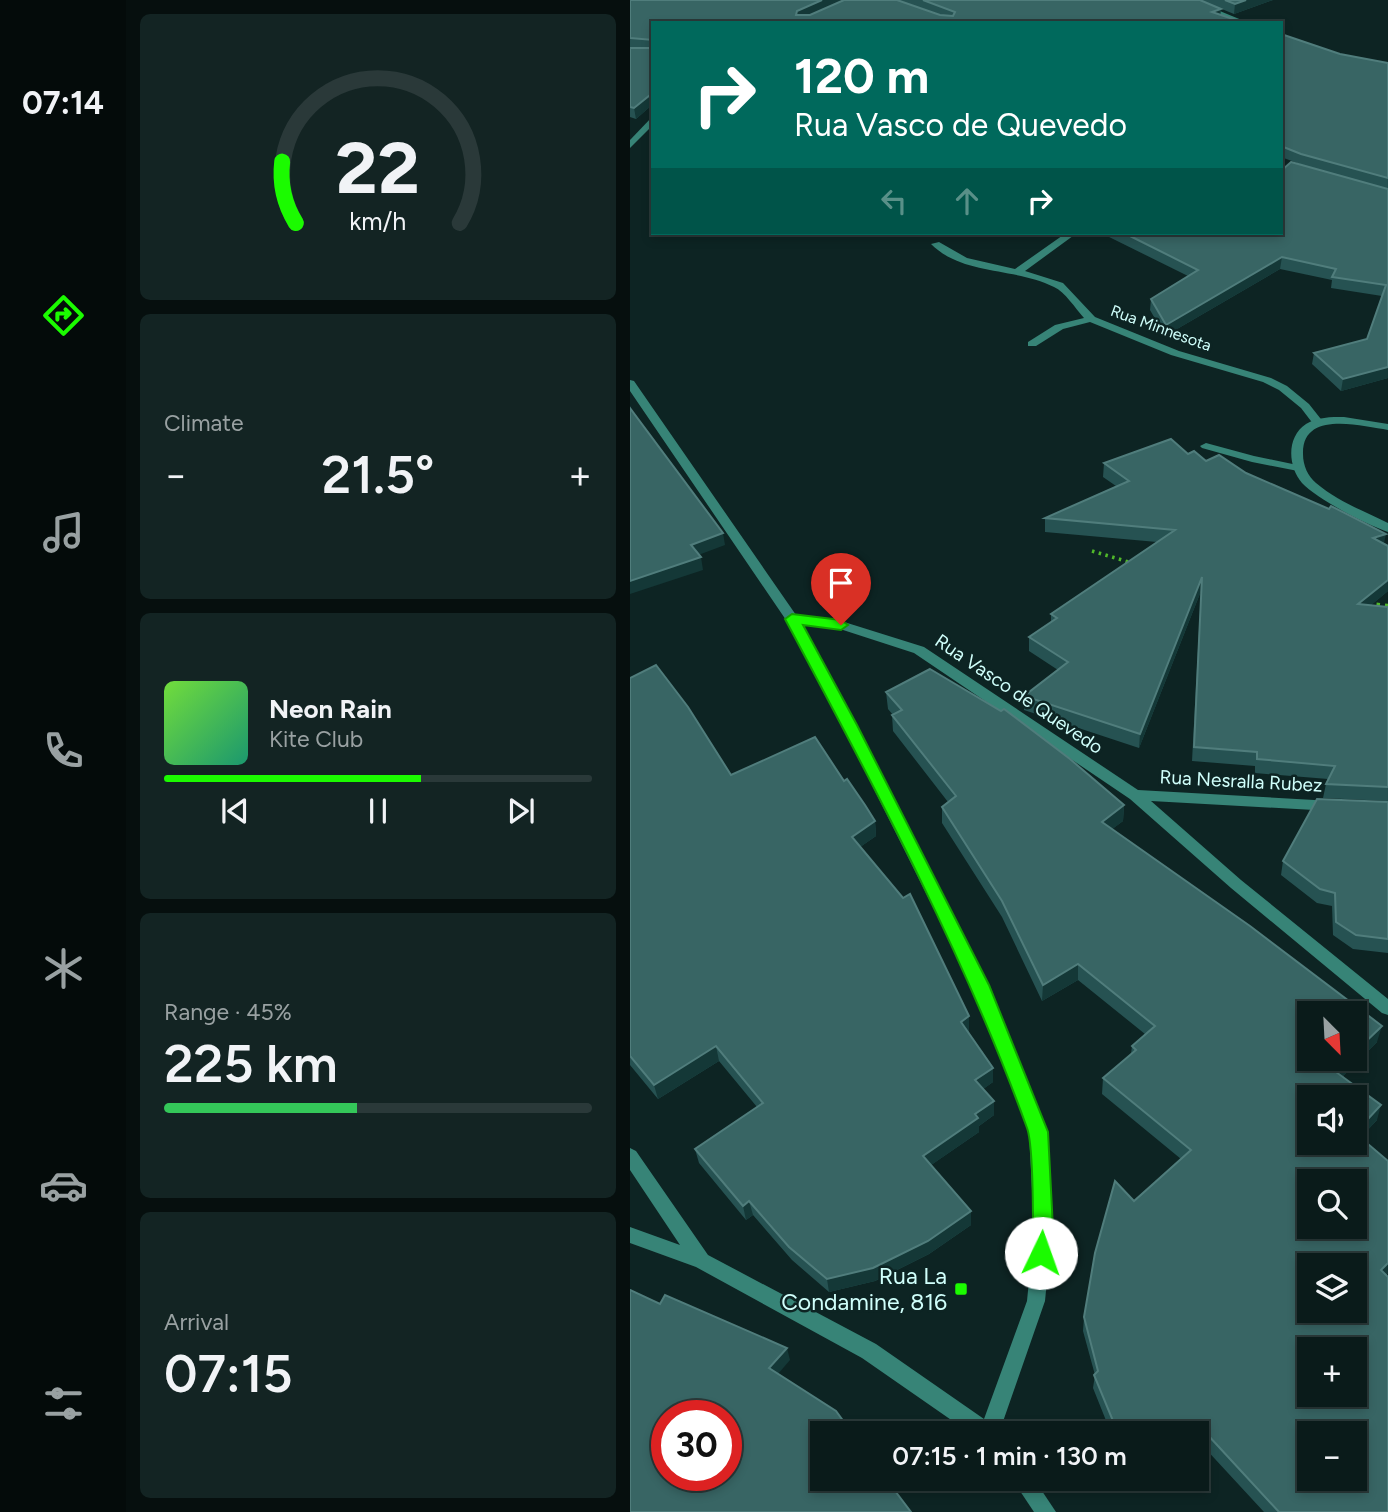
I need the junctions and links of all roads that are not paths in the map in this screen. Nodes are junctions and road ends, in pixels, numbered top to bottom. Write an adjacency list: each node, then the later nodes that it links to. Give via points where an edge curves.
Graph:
1 (1186, 0): 2 (street)
2 (1240, 21)
3 (651, 122): 4 (street)
4 (630, 145)
5 (1069, 235): 7 (street)
6 (936, 244): 7 (street, Rua Minnesota, via 964,262)
7 (1017, 272): 8 (street, Rua Minnesota, via 1059,285)
8 (1091, 319): 9 (street, via 1059,327); 11 (street, Rua Minnesota, via 1175,353 1267,380 1296,398)
9 (1032, 344)
10 (630, 383): 16 (street)
11 (1318, 423): 12 (street); 14 (street, via 1300,442 1295,454)
12 (1388, 427)
13 (1206, 446): 14 (street)
14 (1298, 468): 15 (street, via 1310,485)
15 (1388, 528)
16 (792, 619): 17 (street, Rua Vasco de Quevedo, via 841,625 919,650); 24 (street, via 980,985 1038,1132 1043,1229 1036,1301)
17 (1135, 795): 18 (street, Rua Nesralla Rubez); 19 (street, Rua Vasco de Quevedo)
18 (1348, 807)
19 (1388, 1008)
20 (630, 1156): 22 (street)
21 (630, 1235): 22 (street)
22 (702, 1261): 23 (street, via 869,1351)
23 (971, 1421)
24 (992, 1421)
25 (1031, 1491): 26 (street)
26 (1046, 1512)

